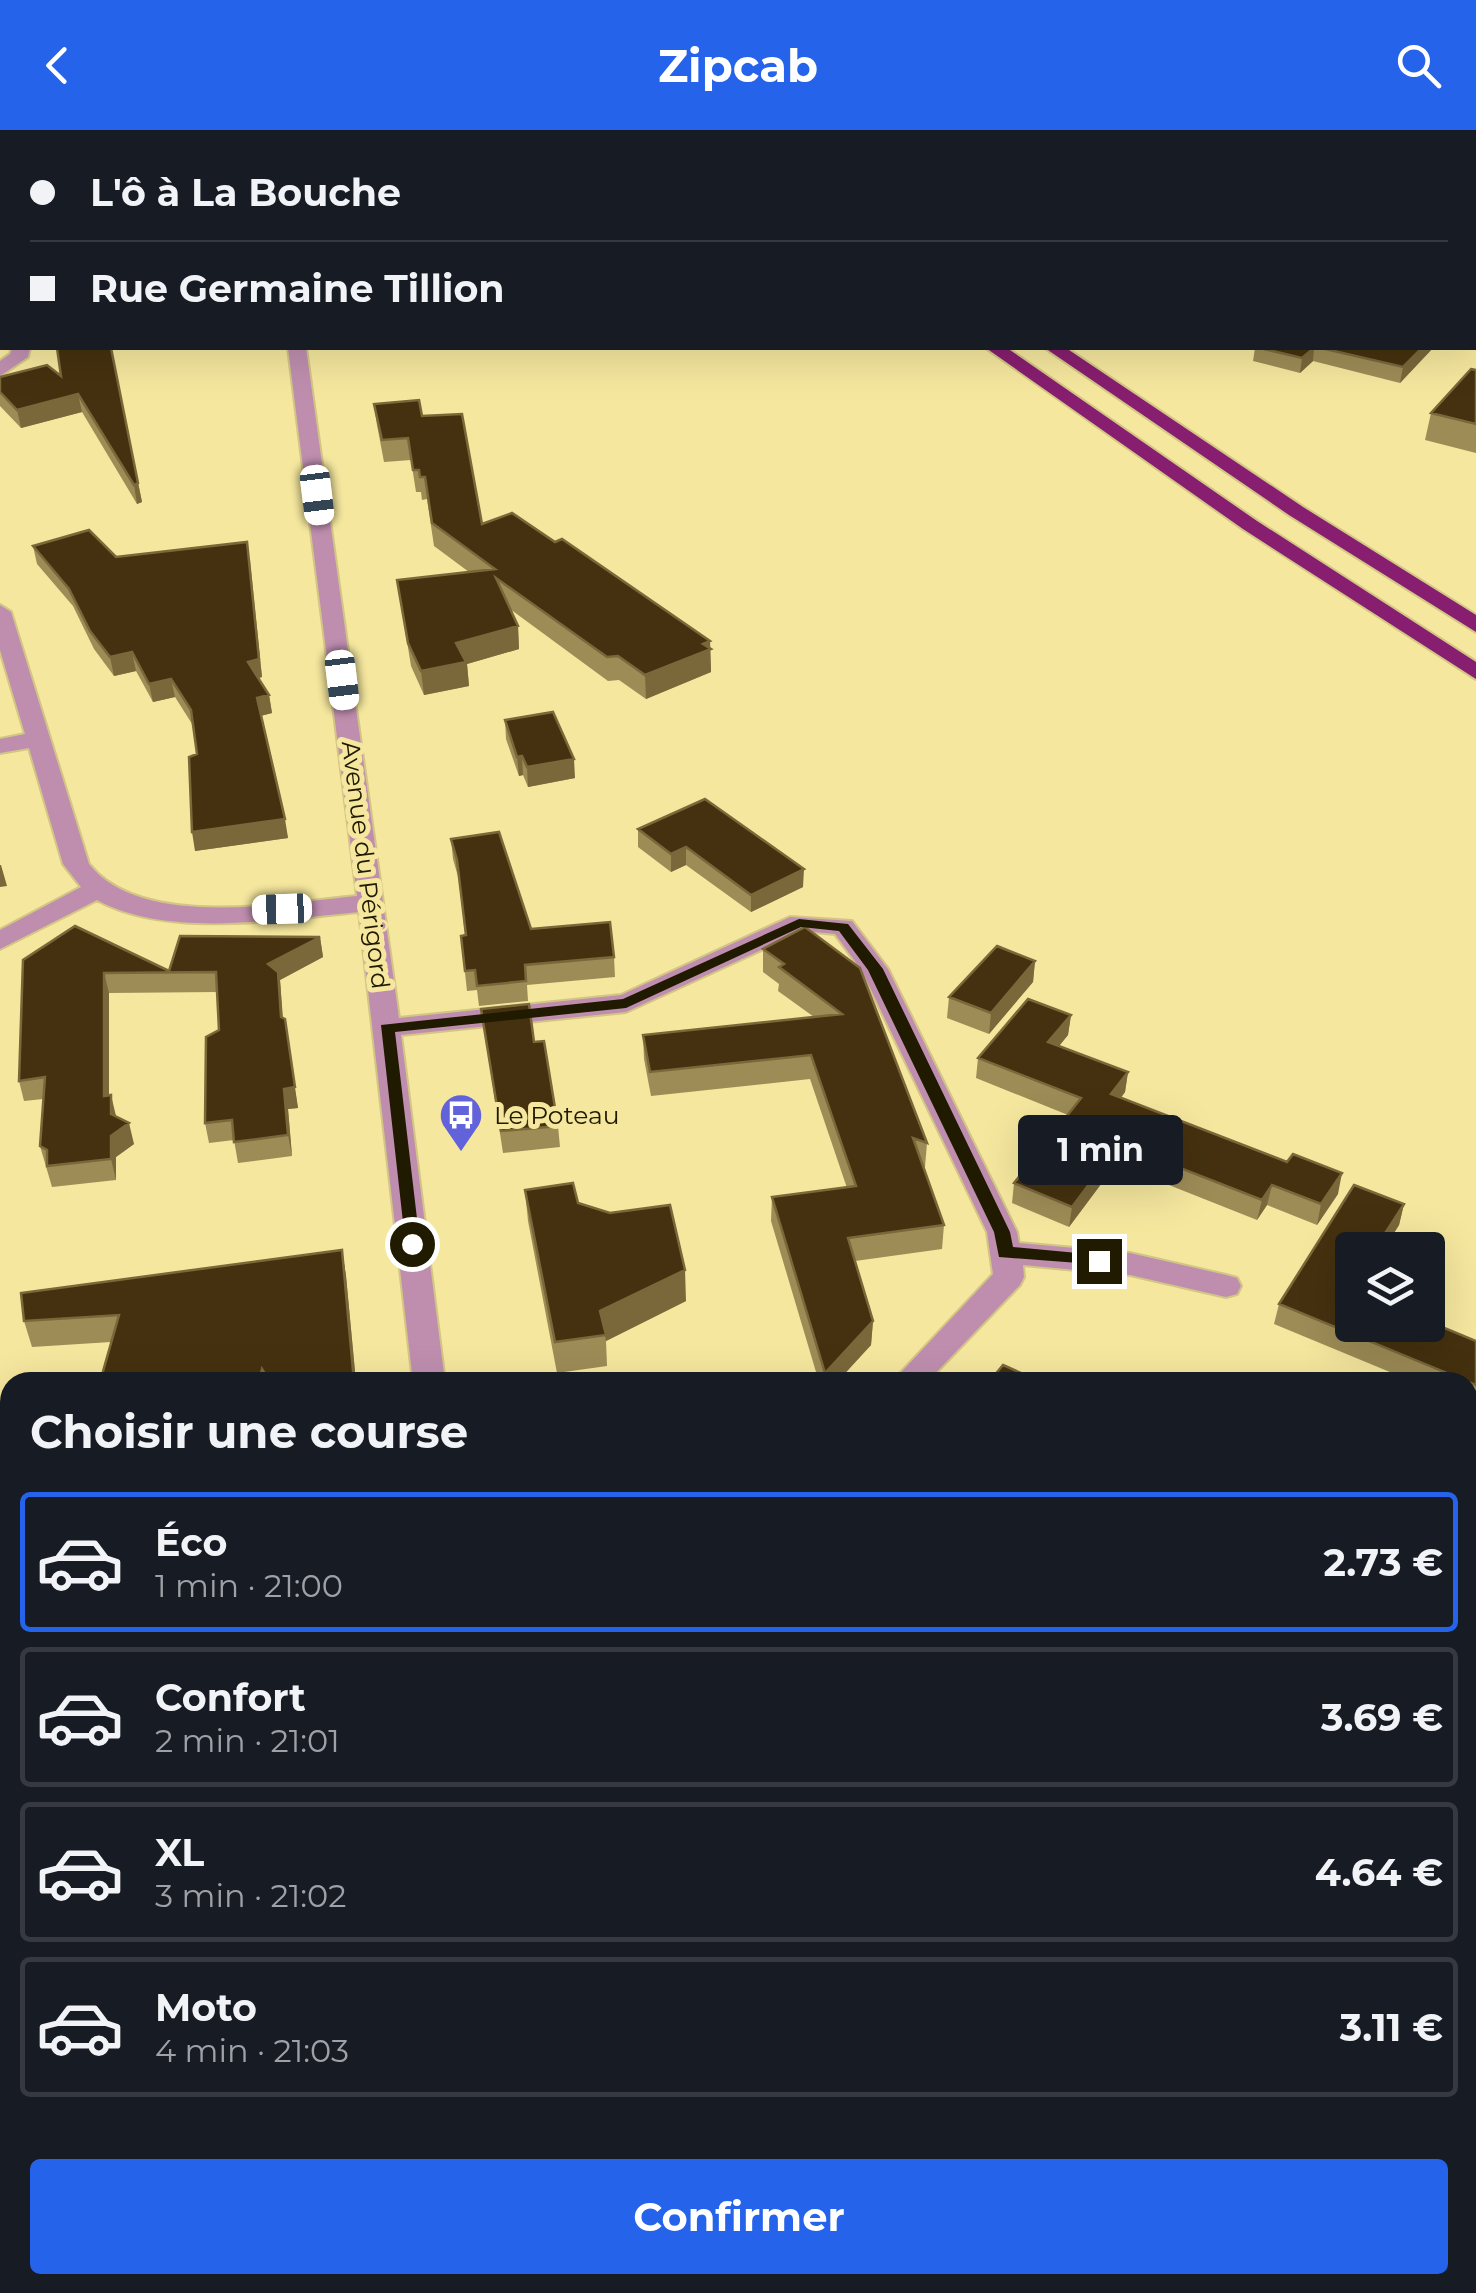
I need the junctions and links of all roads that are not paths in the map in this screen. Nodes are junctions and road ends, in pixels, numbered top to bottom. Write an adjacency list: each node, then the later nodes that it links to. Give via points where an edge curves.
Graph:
1 (21, 350): 5 (street)
2 (297, 350): 12 (street, Avenue du Périgord)
3 (998, 350): 8 (highway)
4 (1057, 350): 7 (highway)
5 (0, 370)
6 (0, 612): 9 (street)
7 (1476, 625)
8 (1476, 672)
9 (37, 739): 10 (street); 11 (street, via 76,864)
10 (0, 746)
11 (98, 889): 12 (street, via 130,905 174,910); 13 (street)
12 (371, 903): 14 (street, Avenue du Périgord)
13 (0, 941)
14 (387, 1028): 15 (street, via 626,1003 799,923 843,927 875,969 1002,1232); 17 (street, Avenue du Périgord)
15 (1005, 1252): 16 (street, via 1130,1264); 18 (street, via 1008,1278)
16 (1226, 1286)
17 (428, 1372)
18 (918, 1372)

